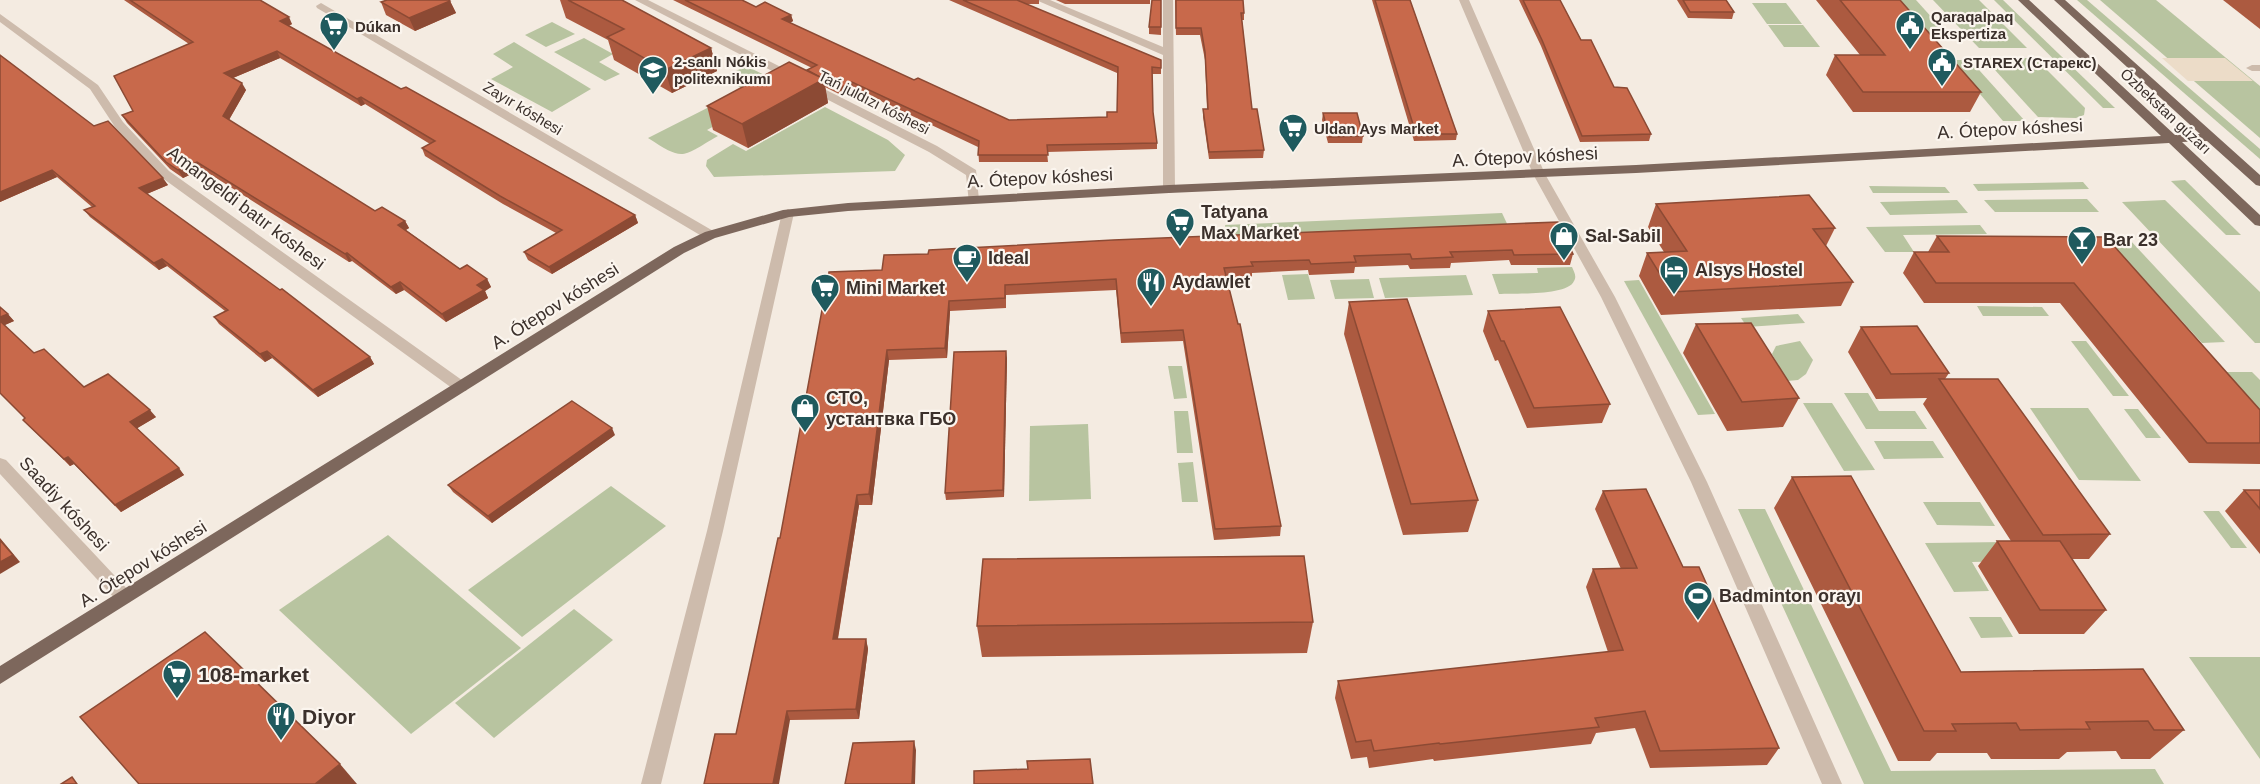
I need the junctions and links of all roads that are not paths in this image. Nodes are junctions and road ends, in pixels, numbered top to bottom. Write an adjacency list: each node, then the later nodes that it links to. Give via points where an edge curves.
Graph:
1 (640, 0): 15 (street, Tań juldızı kóshesi, via 933,149 972,173)
2 (1041, 0): 9 (street)
3 (1168, 0): 9 (street)
4 (1464, 0): 12 (street)
5 (2023, 0): 11 (main road, Ózbekstan gúzarı)
6 (2059, 0): 10 (main road, Ózbekstan gúzarı)
7 (321, 6): 18 (street, Zayır kóshesi)
8 (0, 17): 19 (street, Amangeldi batır kóshesi, via 94,87 118,124 165,174)
9 (1168, 53): 14 (street)
10 (2210, 137): 11 (main road, A. Ótepov kóshesi); 13 (main road, Ózbekstan gúzarı)
11 (2172, 139): 12 (main road, A. Ótepov kóshesi); 17 (main road, Ózbekstan gúzarı)
12 (1539, 174): 14 (main road, A. Ótepov kóshesi); 24 (street, via 1608,297 1699,482)
13 (2260, 182)
14 (1169, 189): 15 (main road, A. Ótepov kóshesi)
15 (973, 200): 16 (main road, A. Ótepov kóshesi)
16 (788, 213): 18 (main road, A. Ótepov kóshesi); 23 (street, via 715,531)
17 (2260, 222)
18 (710, 235): 19 (main road, A. Ótepov kóshesi, via 679,250)
19 (461, 387): 21 (main road, A. Ótepov kóshesi)
20 (0, 464): 21 (street, Saadiy kóshesi)
21 (124, 597): 22 (main road, A. Ótepov kóshesi)
22 (0, 676)
23 (651, 784)
24 (1832, 784)

